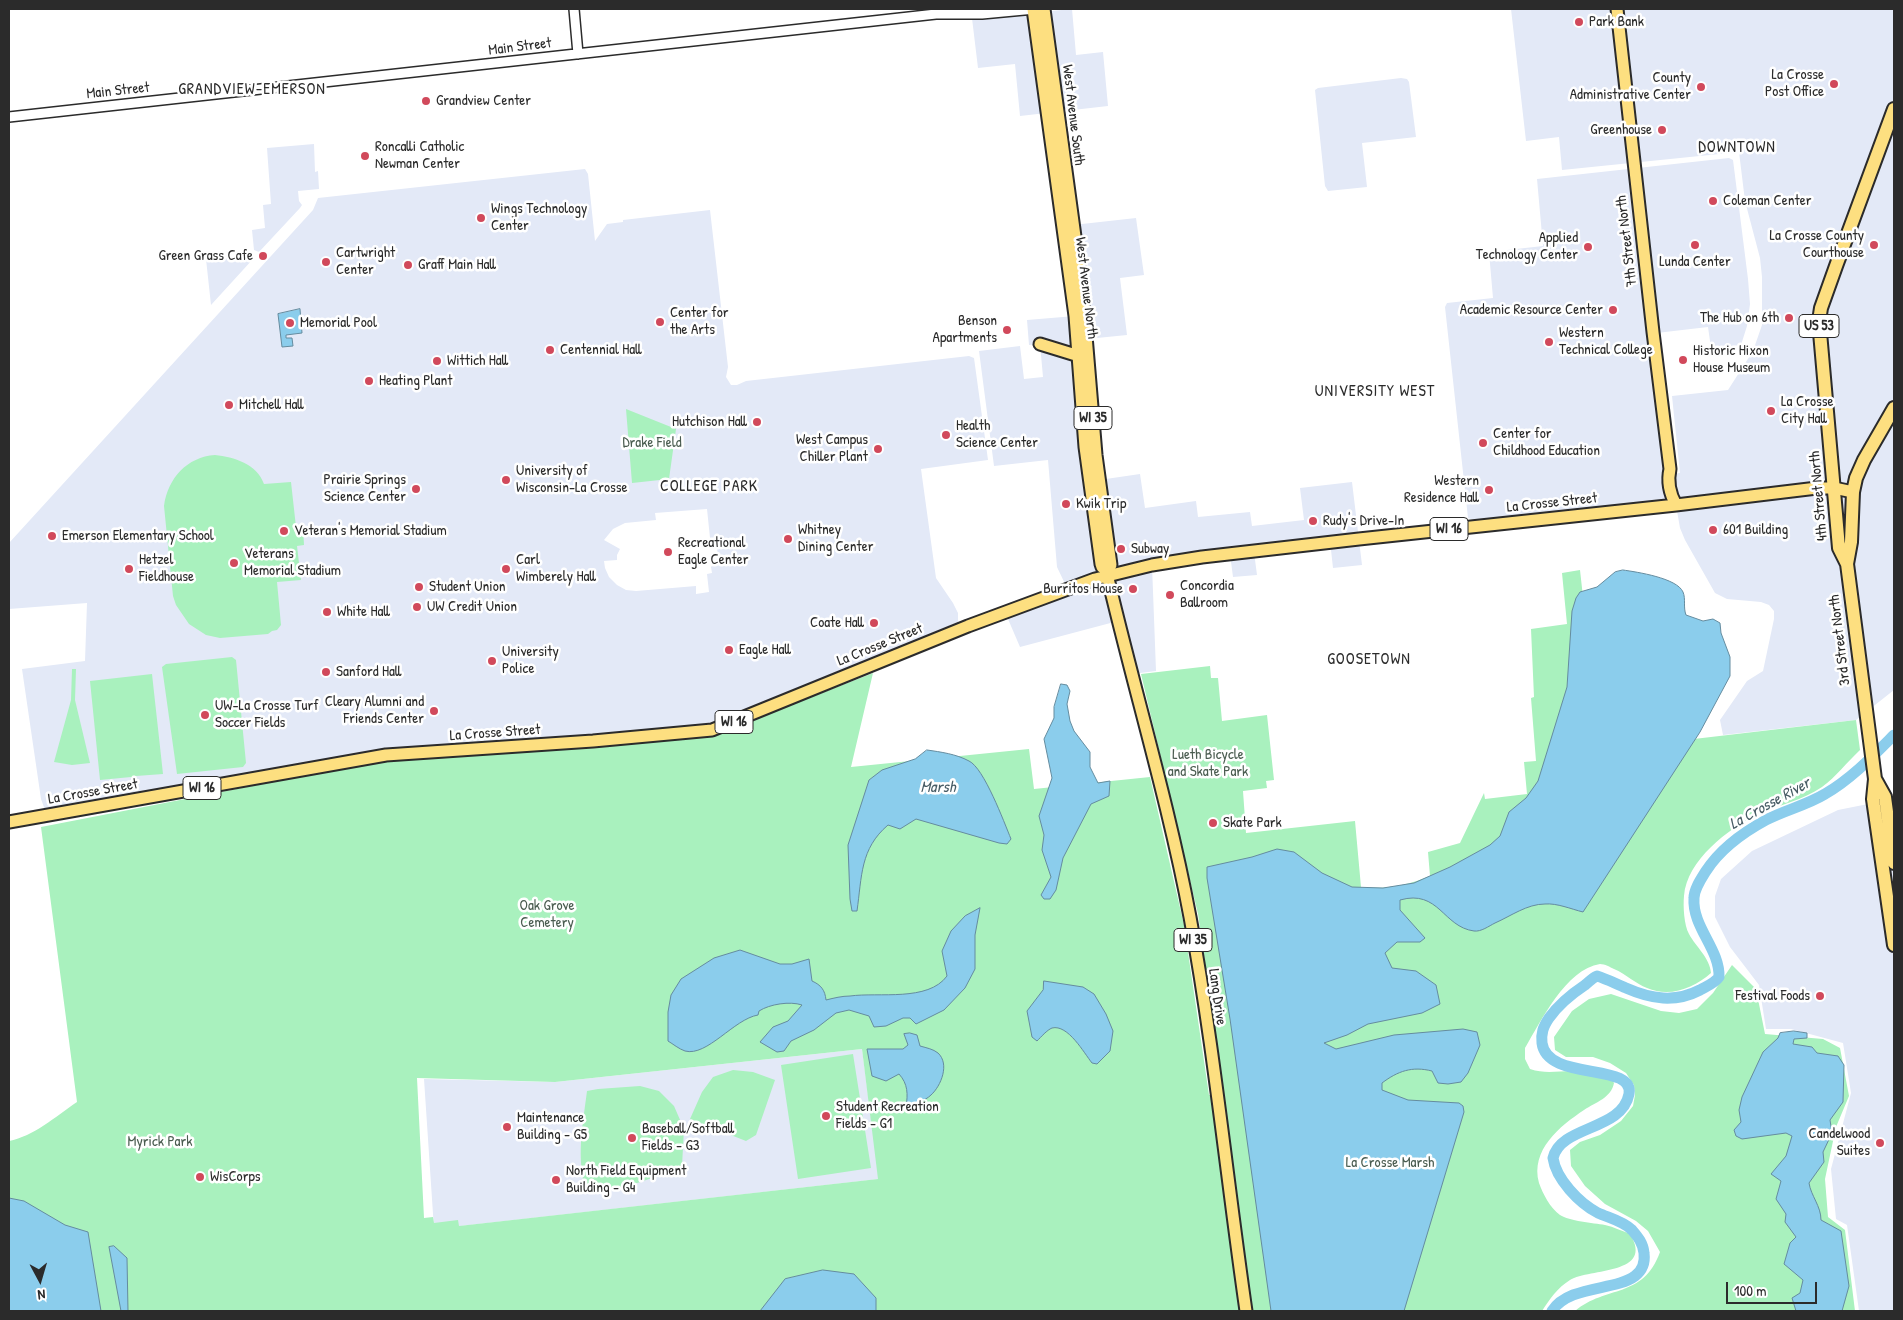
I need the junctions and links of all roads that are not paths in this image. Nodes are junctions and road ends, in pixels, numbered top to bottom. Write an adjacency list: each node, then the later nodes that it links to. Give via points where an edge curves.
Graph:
1 (574, 9): 7 (street)
2 (958, 9): 6 (street)
3 (1034, 9): 6 (street, Main Street); 12 (main road, West Avenue North / WI 35)
4 (1044, 9): 10 (main road, West Avenue South / WI 35)
5 (1617, 9): 16 (main road, 7th Street North, via 1671,495)
6 (936, 14): 7 (street, Main Street)
7 (578, 54): 9 (street, Main Street)
8 (1894, 108): 14 (highway, 4th Street North / US 53, via 1819,321)
9 (9, 117)
10 (1072, 225): 18 (main road, West Avenue North / WI 35, via 1086,321 1100,491 1111,565)
11 (1040, 344): 12 (main road)
12 (1079, 356): 18 (main road, West Avenue North / WI 35, via 1085,447 1101,564)
13 (1894, 408): 15 (highway, 3rd Street North / US 53, via 1864,460)
14 (1837, 489): 15 (main road, La Crosse Street); 16 (main road, La Crosse Street, via 1808,489); 17 (highway, 3rd Street North / US 53)
15 (1853, 492): 17 (highway, 3rd Street North / US 53)
16 (1676, 505): 18 (main road, La Crosse Street / WI 16, via 1254,551)
17 (1847, 564): 19 (highway, 3rd Street North / US 53)
18 (1107, 572): 20 (main road, La Crosse Street / WI 16, via 712,730 386,754); 23 (main road, Lang Drive / WI 35, via 1190,918)
19 (1875, 779): 21 (highway, US 53, via 1885,797); 22 (highway, US 53, via 1874,803)
20 (9, 822)
21 (1894, 863)
22 (1894, 945)
23 (1246, 1311)

